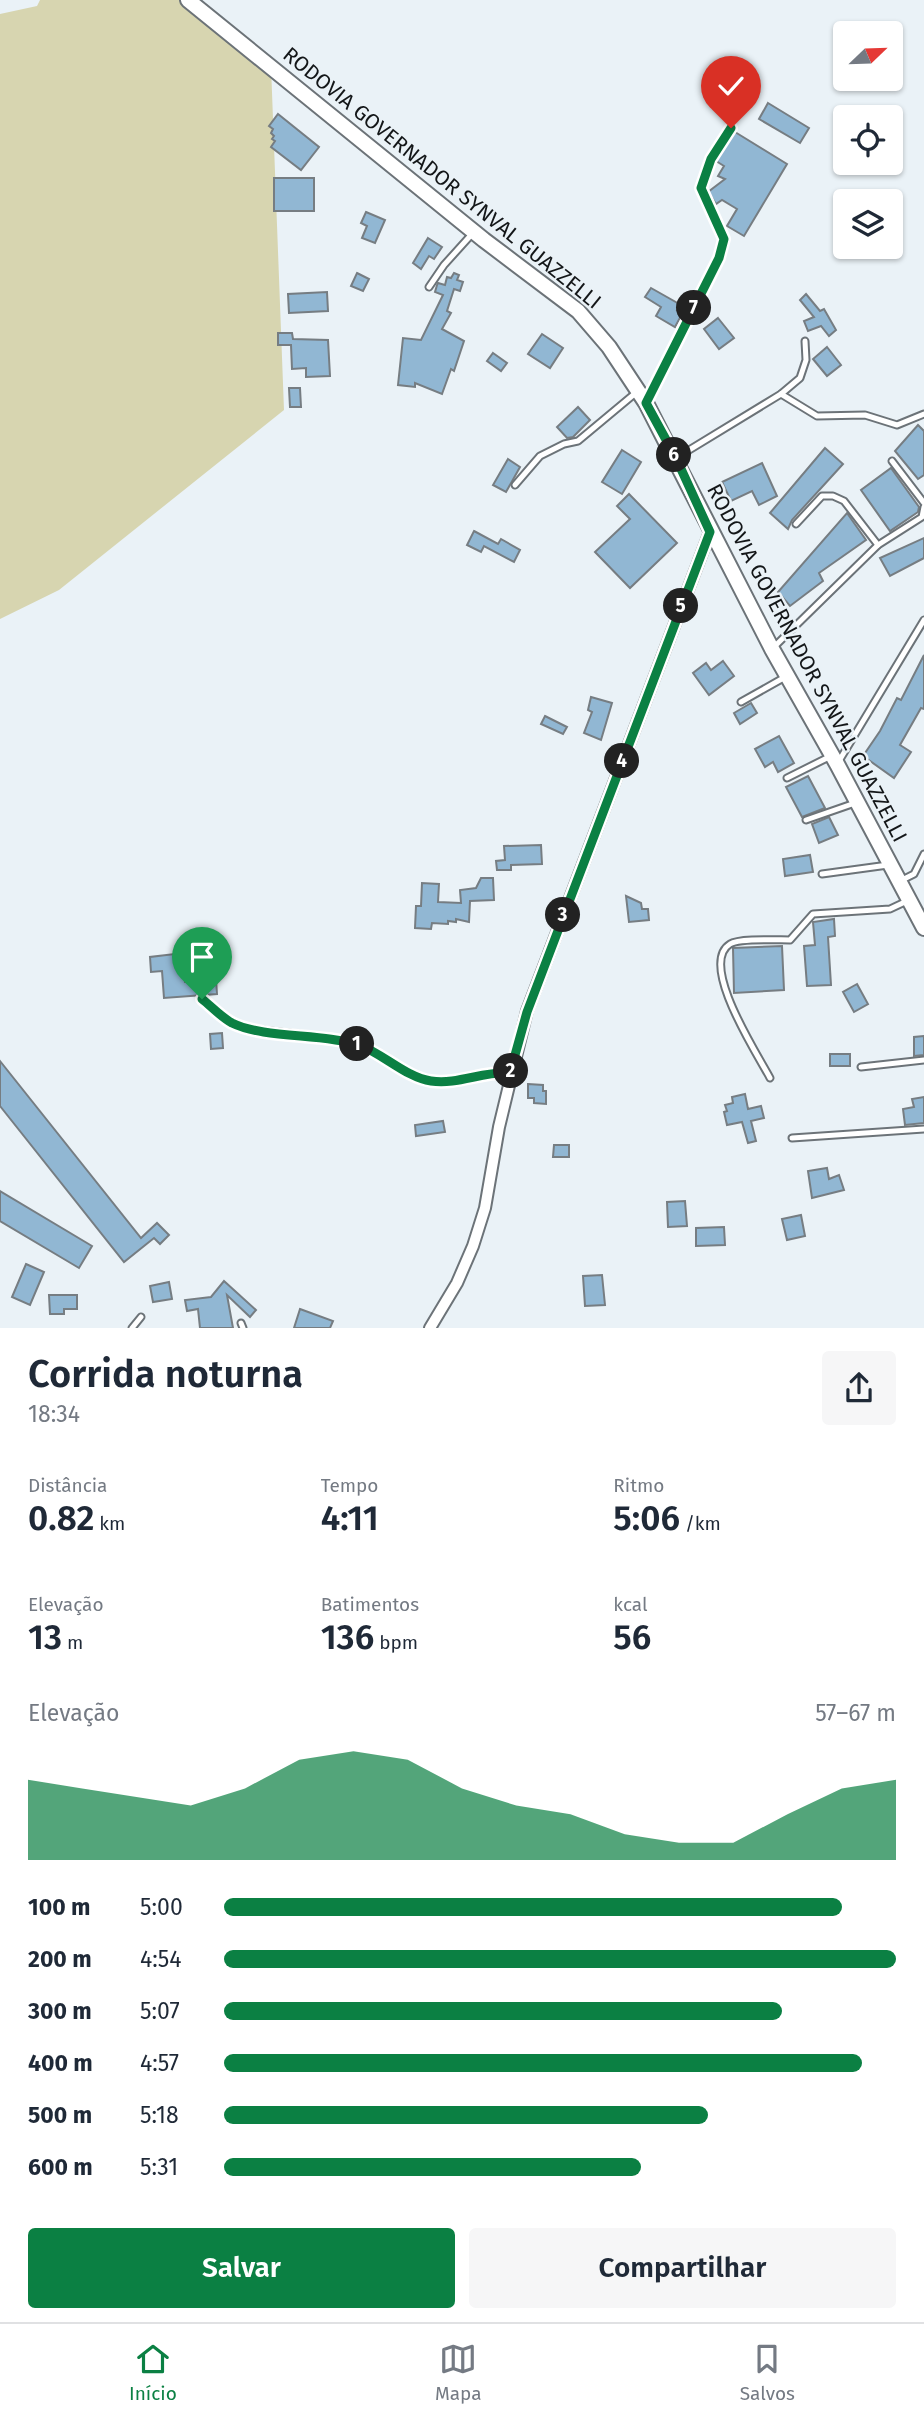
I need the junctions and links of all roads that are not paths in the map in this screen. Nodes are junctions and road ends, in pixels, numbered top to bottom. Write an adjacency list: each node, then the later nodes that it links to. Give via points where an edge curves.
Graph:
1 (188, 0): 3 (main road, RODOVIA GOVERNADOR SYNVAL GUAZZELLI)
2 (731, 128): 7 (lane, via 711,159 701,188 724,239 719,258)
3 (474, 232): 4 (lane); 7 (main road, RODOVIA GOVERNADOR SYNVAL GUAZZELLI, via 578,311)
4 (429, 286)
5 (805, 341): 6 (lane, via 806,360 800,378)
6 (781, 394): 8 (lane, via 817,416 864,415 897,425); 9 (lane)
7 (642, 397): 9 (main road, RODOVIA GOVERNADOR SYNVAL GUAZZELLI); 11 (lane, via 579,440 540,456)
8 (924, 414)
9 (676, 458): 14 (main road, RODOVIA GOVERNADOR SYNVAL GUAZZELLI)
10 (892, 461): 12 (lane)
11 (515, 485)
12 (924, 505): 15 (lane, via 922,517)
13 (796, 524): 15 (lane, via 822,496 833,496 844,500)
14 (710, 532): 17 (main road, RODOVIA GOVERNADOR SYNVAL GUAZZELLI); 33 (street, via 541,974)
15 (878, 545): 17 (lane)
16 (924, 620): 20 (lane)
17 (772, 649): 18 (main road, RODOVIA GOVERNADOR SYNVAL GUAZZELLI)
18 (787, 676): 19 (lane); 20 (main road, RODOVIA GOVERNADOR SYNVAL GUAZZELLI)
19 (741, 702)
20 (835, 760): 21 (lane); 22 (main road, RODOVIA GOVERNADOR SYNVAL GUAZZELLI)
21 (787, 778)
22 (858, 802): 23 (lane); 25 (main road, RODOVIA GOVERNADOR SYNVAL GUAZZELLI)
23 (806, 820)
24 (924, 855): 27 (lane, via 914,874)
25 (891, 865): 26 (lane); 27 (main road, RODOVIA GOVERNADOR SYNVAL GUAZZELLI)
26 (822, 874)
27 (899, 881): 28 (main road, RODOVIA GOVERNADOR SYNVAL GUAZZELLI)
28 (909, 900): 29 (main road, RODOVIA GOVERNADOR SYNVAL GUAZZELLI); 34 (lane, via 890,909 813,914 790,940 732,942 724,949 724,993)
29 (924, 928)
30 (202, 999): 33 (lane, via 245,1028 339,1039 426,1080)
31 (924, 1060): 32 (lane)
32 (861, 1067)
33 (510, 1073): 39 (street, via 485,1208 457,1283)
34 (770, 1078)
35 (924, 1129): 36 (lane)
36 (792, 1138)
37 (141, 1317): 38 (lane)
38 (132, 1328)
39 (430, 1328)

